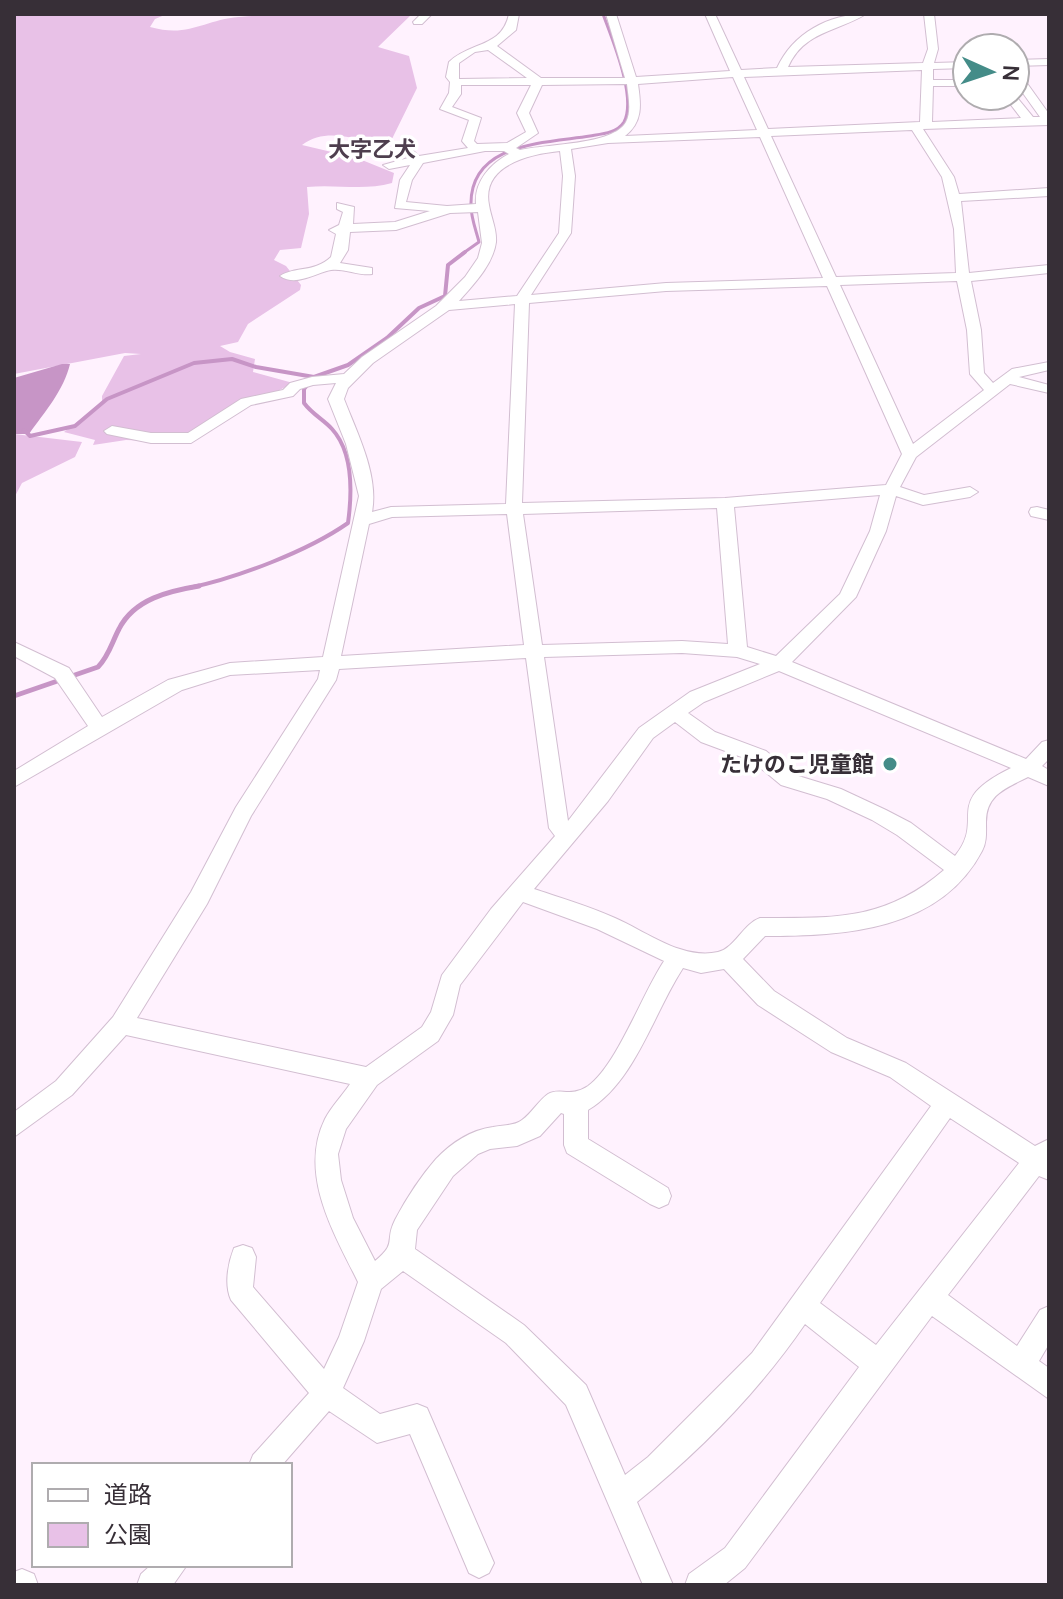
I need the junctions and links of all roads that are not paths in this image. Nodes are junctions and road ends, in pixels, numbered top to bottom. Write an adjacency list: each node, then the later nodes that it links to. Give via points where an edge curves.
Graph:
1 (514, 14): 7 (street, via 511,30)
2 (611, 14): 13 (street)
3 (710, 14): 11 (street)
4 (861, 14): 6 (street)
5 (929, 14): 9 (street, via 933,49)
6 (830, 19): 10 (street, via 799,40)
7 (490, 46): 12 (street); 14 (street, via 472,49 454,62)
8 (951, 65): 9 (street)
9 (928, 66): 10 (street); 15 (street)
10 (781, 71): 11 (street)
11 (737, 73): 13 (street); 24 (street)
12 (536, 80): 13 (street); 14 (street); 29 (street, via 538,87 523,113 532,133)
13 (626, 80): 25 (street, via 636,116 631,126)
14 (456, 82): 28 (street, via 446,109 475,118 468,141)
15 (928, 83): 16 (street); 23 (street)
16 (951, 83)
17 (1031, 97): 21 (street)
18 (985, 112): 22 (street)
19 (1023, 112): 20 (street)
20 (1030, 121): 21 (street); 22 (street)
21 (1048, 121)
22 (993, 123): 23 (street)
23 (920, 126): 24 (street); 33 (street)
24 (766, 135): 25 (street); 44 (street)
25 (603, 140): 27 (street)
26 (402, 145): 30 (street)
27 (565, 147): 29 (street); 45 (street, via 565,233)
28 (480, 150): 29 (street); 30 (street)
29 (511, 150): 35 (street)
30 (418, 162): 31 (street); 36 (street, via 399,205)
31 (389, 165)
32 (1049, 192): 33 (street)
33 (954, 198): 43 (street)
34 (341, 206): 37 (street, via 350,210)
35 (474, 208): 36 (street); 46 (street, via 489,230 488,252)
36 (449, 209): 37 (street, via 396,226)
37 (345, 228): 38 (street); 39 (street)
38 (330, 236)
39 (333, 266): 41 (street); 42 (street)
40 (1049, 269): 43 (street)
41 (367, 271)
42 (287, 276)
43 (963, 277): 44 (street); 51 (street, via 977,374)
44 (833, 281): 45 (street); 53 (street)
45 (522, 298): 46 (street); 57 (street)
46 (446, 306): 48 (street)
47 (1049, 366): 49 (street)
48 (344, 378): 52 (street, via 312,381 288,393 246,402 191,438); 58 (street, via 336,399 364,478)
49 (1007, 379): 50 (street); 51 (street)
50 (1049, 389)
51 (992, 390): 53 (street)
52 (112, 431)
53 (910, 454): 54 (street)
54 (891, 489): 55 (street, via 923,500); 56 (street); 62 (street, via 847,597)
55 (970, 492)
56 (725, 503): 57 (street); 61 (street)
57 (514, 508): 58 (street, via 391,512); 60 (street)
58 (363, 520): 63 (street)
59 (14, 648): 65 (street, via 62,673)
60 (536, 651): 61 (street); 63 (street); 70 (street, via 559,828)
61 (738, 651): 62 (street)
62 (779, 664): 64 (street); 67 (street)
63 (329, 665): 65 (street, via 230,669 201,676 150,697); 75 (street, via 314,704 243,812 199,898)
64 (673, 711): 70 (street, via 646,733); 71 (street, via 708,737 759,756 788,780 879,815)
65 (100, 729): 69 (street)
66 (1049, 747): 67 (street)
67 (1029, 768): 68 (street); 71 (street, via 996,783 979,799 974,848)
68 (1049, 779)
69 (14, 780)
70 (568, 836): 72 (street)
71 (956, 868): 74 (street, via 900,914 843,927 760,927)
72 (519, 892): 73 (street, via 634,934); 76 (street, via 450,982 442,1015 430,1034)
73 (678, 958): 74 (street, via 701,964); 78 (street, via 614,1074)
74 (729, 959): 77 (street, via 766,998 839,1045 898,1070)
75 (121, 1024): 76 (street); 79 (street, via 64,1088)
76 (369, 1078): 84 (street, via 335,1124 326,1154 341,1221)
77 (947, 1103): 80 (street); 86 (street)
78 (576, 1105): 81 (street, via 576,1145); 82 (street, via 556,1102 531,1128 469,1146 425,1193 405,1227)
79 (14, 1126)
80 (1045, 1160): 85 (street)
81 (659, 1196)
82 (402, 1255): 84 (street); 93 (street, via 515,1334 576,1395)
83 (243, 1257): 91 (street, via 240,1291)
84 (371, 1281): 91 (street)
85 (929, 1298): 88 (street); 89 (street)
86 (803, 1306): 88 (street); 93 (street, via 762,1363)
87 (1049, 1319): 89 (street)
88 (878, 1364): 98 (street, via 735,1558)
89 (1021, 1365): 90 (street)
90 (1049, 1385)
91 (327, 1393): 92 (street); 94 (street, via 377,1429 417,1418)
92 (265, 1463)
93 (622, 1496): 97 (street)
94 (479, 1563)
95 (170, 1567): 96 (street)
96 (152, 1585)
97 (658, 1585)
98 (700, 1585)

